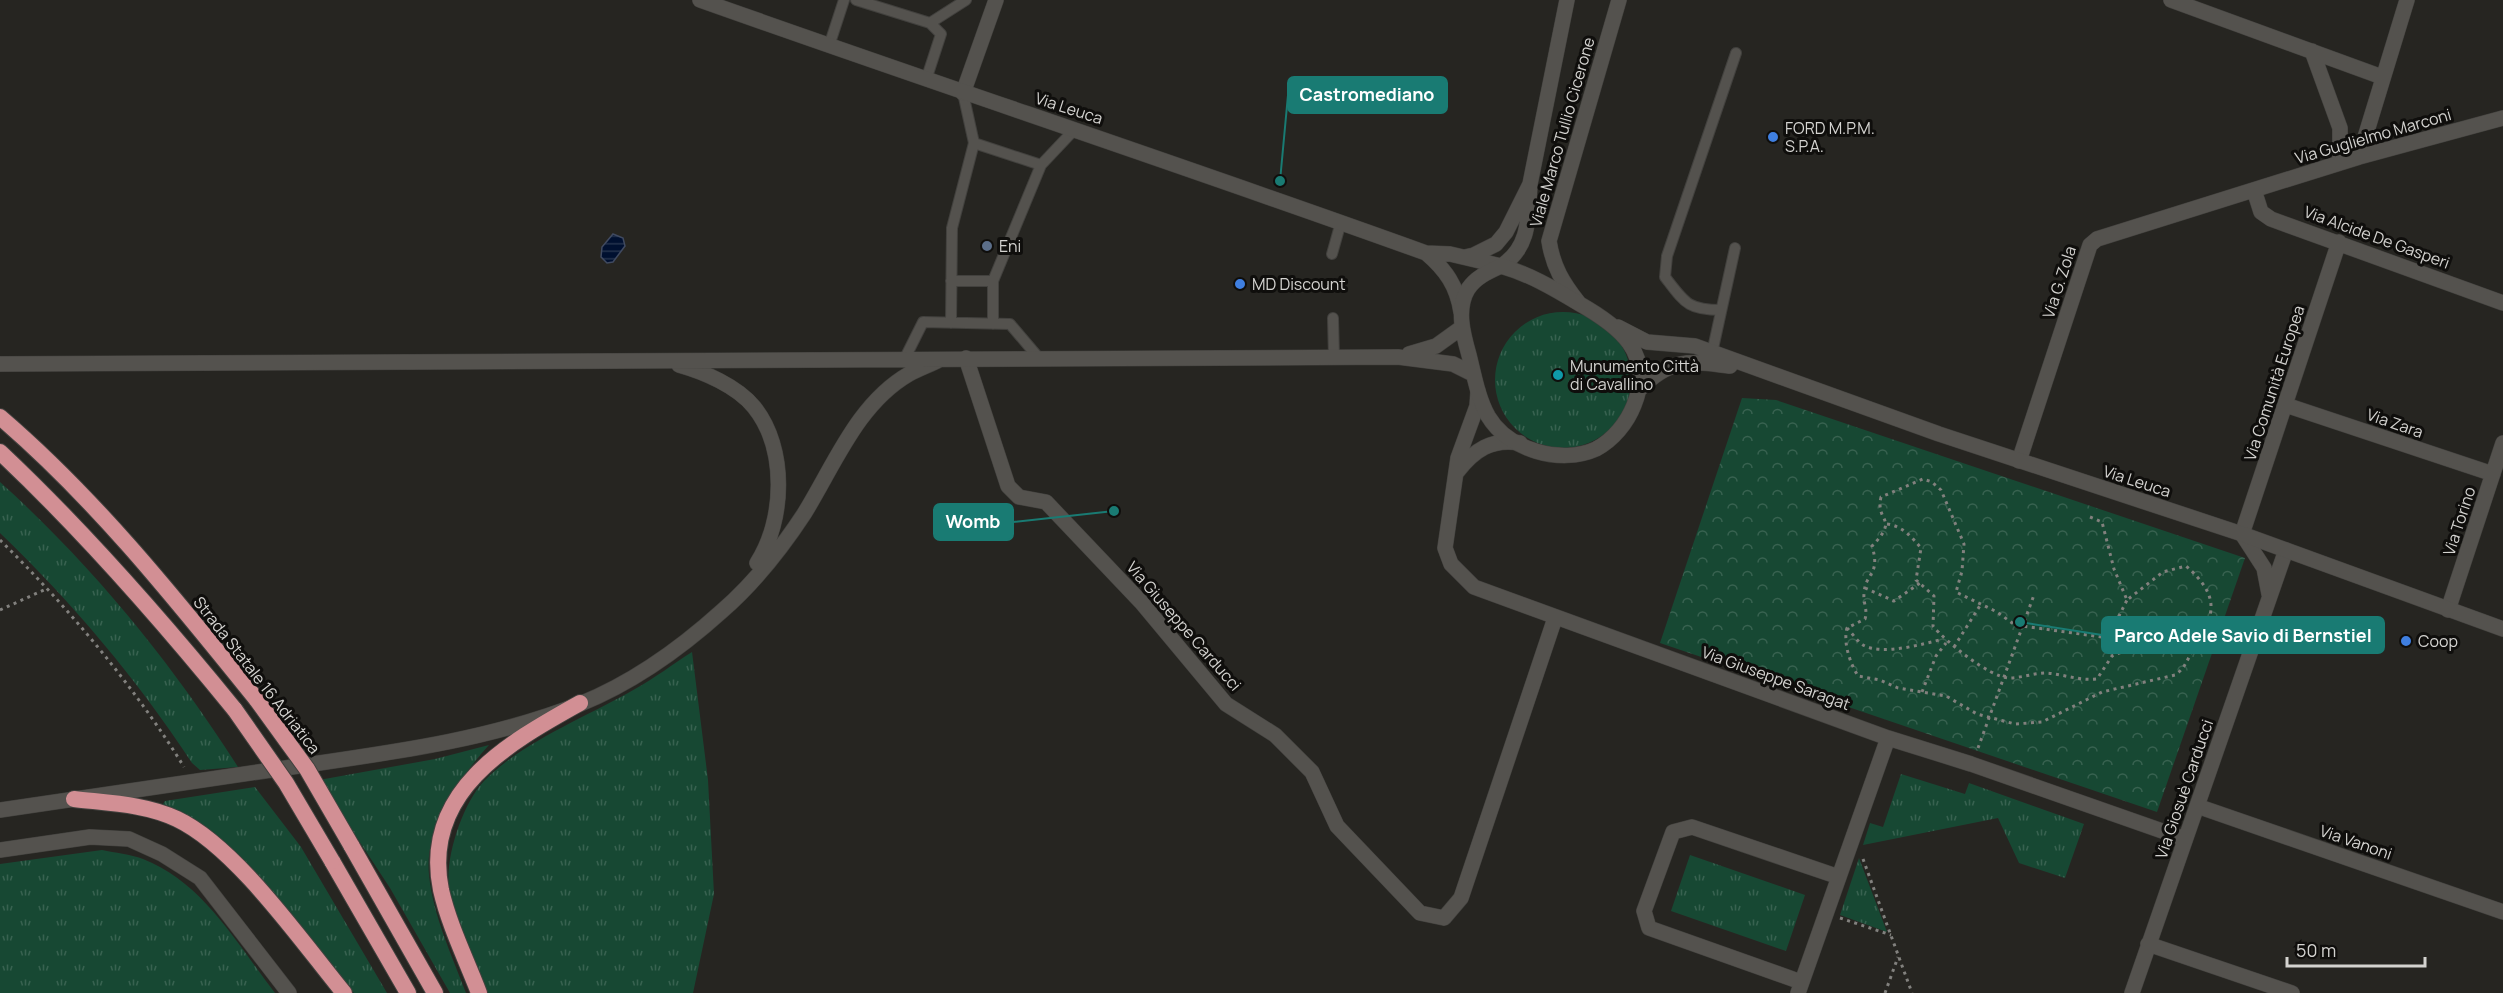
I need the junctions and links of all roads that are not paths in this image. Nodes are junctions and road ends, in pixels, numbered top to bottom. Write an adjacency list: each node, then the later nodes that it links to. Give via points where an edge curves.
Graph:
1 (700, 0): 11 (street, Via Leuca)
2 (844, 0): 11 (lane)
3 (856, 0): 10 (lane)
4 (966, 0): 10 (lane)
5 (996, 0): 16 (street)
6 (1567, 0): 23 (street, Viale Marco Tullio Cicerone)
7 (1619, 0): 34 (street, Viale Marco Tullio Cicerone, via 1549,241 1561,281)
8 (2171, 0): 12 (street)
9 (2407, 0): 14 (street)
10 (930, 23): 15 (lane, via 941,34)
11 (829, 46): 15 (street, Via Leuca)
12 (2312, 51): 14 (street); 21 (street, via 2340,128)
13 (1736, 53): 36 (lane, via 1666,256 1665,277 1681,297 1698,310)
14 (2382, 77): 20 (street)
15 (926, 80): 16 (street, Via Leuca)
16 (963, 93): 18 (street, Via Leuca); 19 (lane)
17 (2503, 118): 20 (street, Via Guglielmo Marconi)
18 (1075, 129): 22 (lane); 25 (street, Via Leuca)
19 (974, 143): 22 (lane); 32 (lane, via 952,228)
20 (2359, 157): 21 (street, Via Guglielmo Marconi)
21 (2340, 163): 24 (street, Via Guglielmo Marconi)
22 (1041, 165): 33 (lane)
23 (1530, 184): 30 (street, Viale Marco Tullio Cicerone, via 1496,244); 31 (street, via 1527,230 1513,258)
24 (2254, 190): 26 (street, Via Alcide De Gasperi, via 2261,212 2271,219); 60 (street, Via G. Zola, via 2097,239 2090,245)
25 (1341, 222): 28 (street, Via Leuca); 29 (lane)
26 (2339, 242): 35 (street, Via Alcide De Gasperi); 55 (street, Via Comunità Europea)
27 (1735, 248): 36 (lane)
28 (1426, 253): 30 (street, Via Leuca); 38 (street, Via Leuca, via 1458,291)
29 (1332, 254)
30 (1464, 257): 31 (street, Via Leuca)
31 (1501, 266): 34 (street, via 1530,275); 38 (street, via 1474,280 1466,292)
32 (951, 281): 33 (lane); 39 (lane)
33 (993, 281): 40 (lane)
34 (1578, 303): 41 (street)
35 (2503, 303)
36 (1721, 310): 42 (lane)
37 (1333, 318): 44 (lane)
38 (1461, 320): 45 (street, via 1436,346); 52 (street)
39 (951, 323): 40 (lane); 46 (lane, via 924,322)
40 (993, 324): 43 (lane, via 1010,324)
41 (1618, 327): 42 (street, Via Leuca, via 1647,342 1682,344); 53 (street, via 1639,364)
42 (1712, 353): 51 (street, Via Leuca)
43 (1038, 357): 44 (street); 47 (street)
44 (1334, 357): 45 (street)
45 (1398, 357): 52 (street, via 1453,364)
46 (906, 358): 48 (street); 49 (street)
47 (966, 358): 49 (street); 68 (street, Via Giuseppe Carducci, via 1008,486 1019,497 1046,502 1141,602 1226,704 1275,735 1312,772 1337,826 1420,913 1444,918 1461,898)
48 (661, 359): 50 (street); 66 (street, via 696,369 754,406 775,452 778,489 767,548)
49 (941, 359): 66 (street, via 907,375 871,406 780,549)
50 (0, 364)
51 (1758, 370): 53 (street, Via Leuca, via 1676,363 1653,376); 60 (street, Via Leuca)
52 (1473, 374): 54 (street)
53 (1640, 390): 58 (street, via 1619,430 1604,445 1580,456 1544,455)
54 (1478, 391): 58 (street, via 1497,428); 62 (street, Via Giuseppe Saragat)
55 (2286, 405): 61 (street, Via Zara); 63 (street, Via Comunità Europea)
56 (0, 417): 84 (highway, Strada Statale 16 Adriatica, bridge, via 98,513 257,700 307,769)
57 (2503, 442): 61 (street, Via Torino)
58 (1522, 444): 62 (street, via 1492,442 1473,454)
59 (0, 452): 83 (highway, bridge, via 52,500 153,609 234,710 286,783)
60 (2019, 461): 63 (street, Via Leuca)
61 (2493, 474): 67 (street, Via Torino)
62 (1455, 475): 68 (street, Via Giuseppe Saragat, via 1445,532 1451,564 1474,587)
63 (2242, 534): 64 (street, Via Leuca); 65 (street, via 2264,568)
64 (2286, 550): 65 (street, Via Giosuè Carducci); 67 (street, Via Leuca)
65 (2270, 597): 73 (street, Via Giosuè Carducci)
66 (726, 608): 70 (street, via 651,666)
67 (2448, 610): 69 (street, Via Leuca)
68 (1556, 618): 71 (street, Via Giuseppe Saragat)
69 (2503, 629)
70 (580, 704): 72 (street, via 414,749); 85 (highway, via 521,736 491,758 458,796 447,819 437,861 441,889 448,917)
71 (1888, 738): 75 (street, Via Giuseppe Saragat); 77 (street)
72 (74, 799): 74 (street); 82 (highway, via 155,810 200,833 230,858)
73 (2197, 806): 75 (street, Via Giosuè Carducci); 78 (street, Via Vanoni)
74 (0, 810)
75 (2185, 839): 79 (street, Via Giosuè Carducci)
76 (0, 850): 81 (street, via 90,837 129,839 162,854 200,878)
77 (1839, 877): 80 (street); 80 (street, via 1692,827 1673,832 1644,911 1649,928)
78 (2503, 912)
79 (2148, 944): 86 (street, Via Giosuè Carducci); 87 (street)
80 (1799, 988)
81 (289, 993)
82 (344, 993)
83 (408, 993)
84 (435, 993)
85 (479, 993)
86 (2132, 993)
87 (2292, 993)

